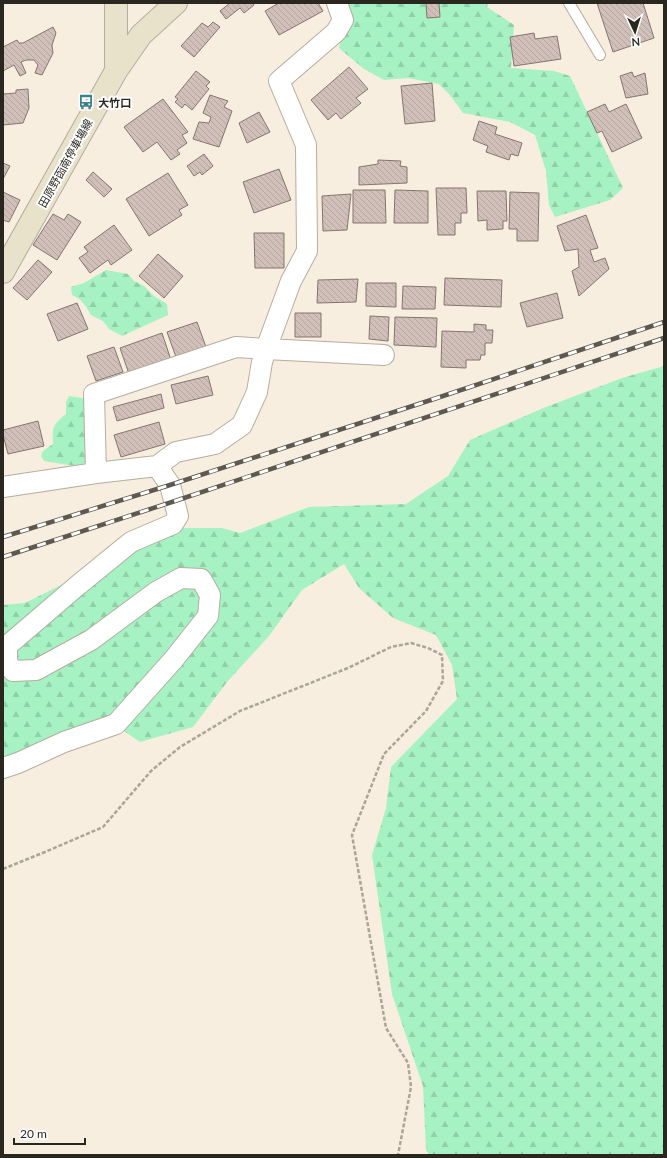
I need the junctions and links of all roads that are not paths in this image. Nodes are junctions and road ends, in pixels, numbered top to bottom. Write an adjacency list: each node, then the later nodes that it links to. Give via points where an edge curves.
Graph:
1 (116, 3): 6 (main road, 田原野函南停車場線)
2 (176, 3): 6 (main road, via 141,35)
3 (337, 3): 8 (street, via 343,20 336,32 279,81 306,145 307,251 291,281)
4 (569, 3): 5 (lane)
5 (600, 55)
6 (116, 71): 7 (main road, 田原野函南停車場線)
7 (3, 272)
8 (266, 349): 9 (street); 10 (street, via 257,392 242,424 215,444 176,452); 11 (street, via 236,347 94,394)
9 (384, 355)
10 (157, 466): 11 (street); 13 (street, via 170,485 175,502 178,516 173,524 131,542 71,590 7,646 7,662 13,671 36,670 91,640 156,592 181,578 201,579 210,595 208,616 174,659 116,724 64,742)
11 (96, 473): 12 (street)
12 (3, 488)
13 (3, 768)

